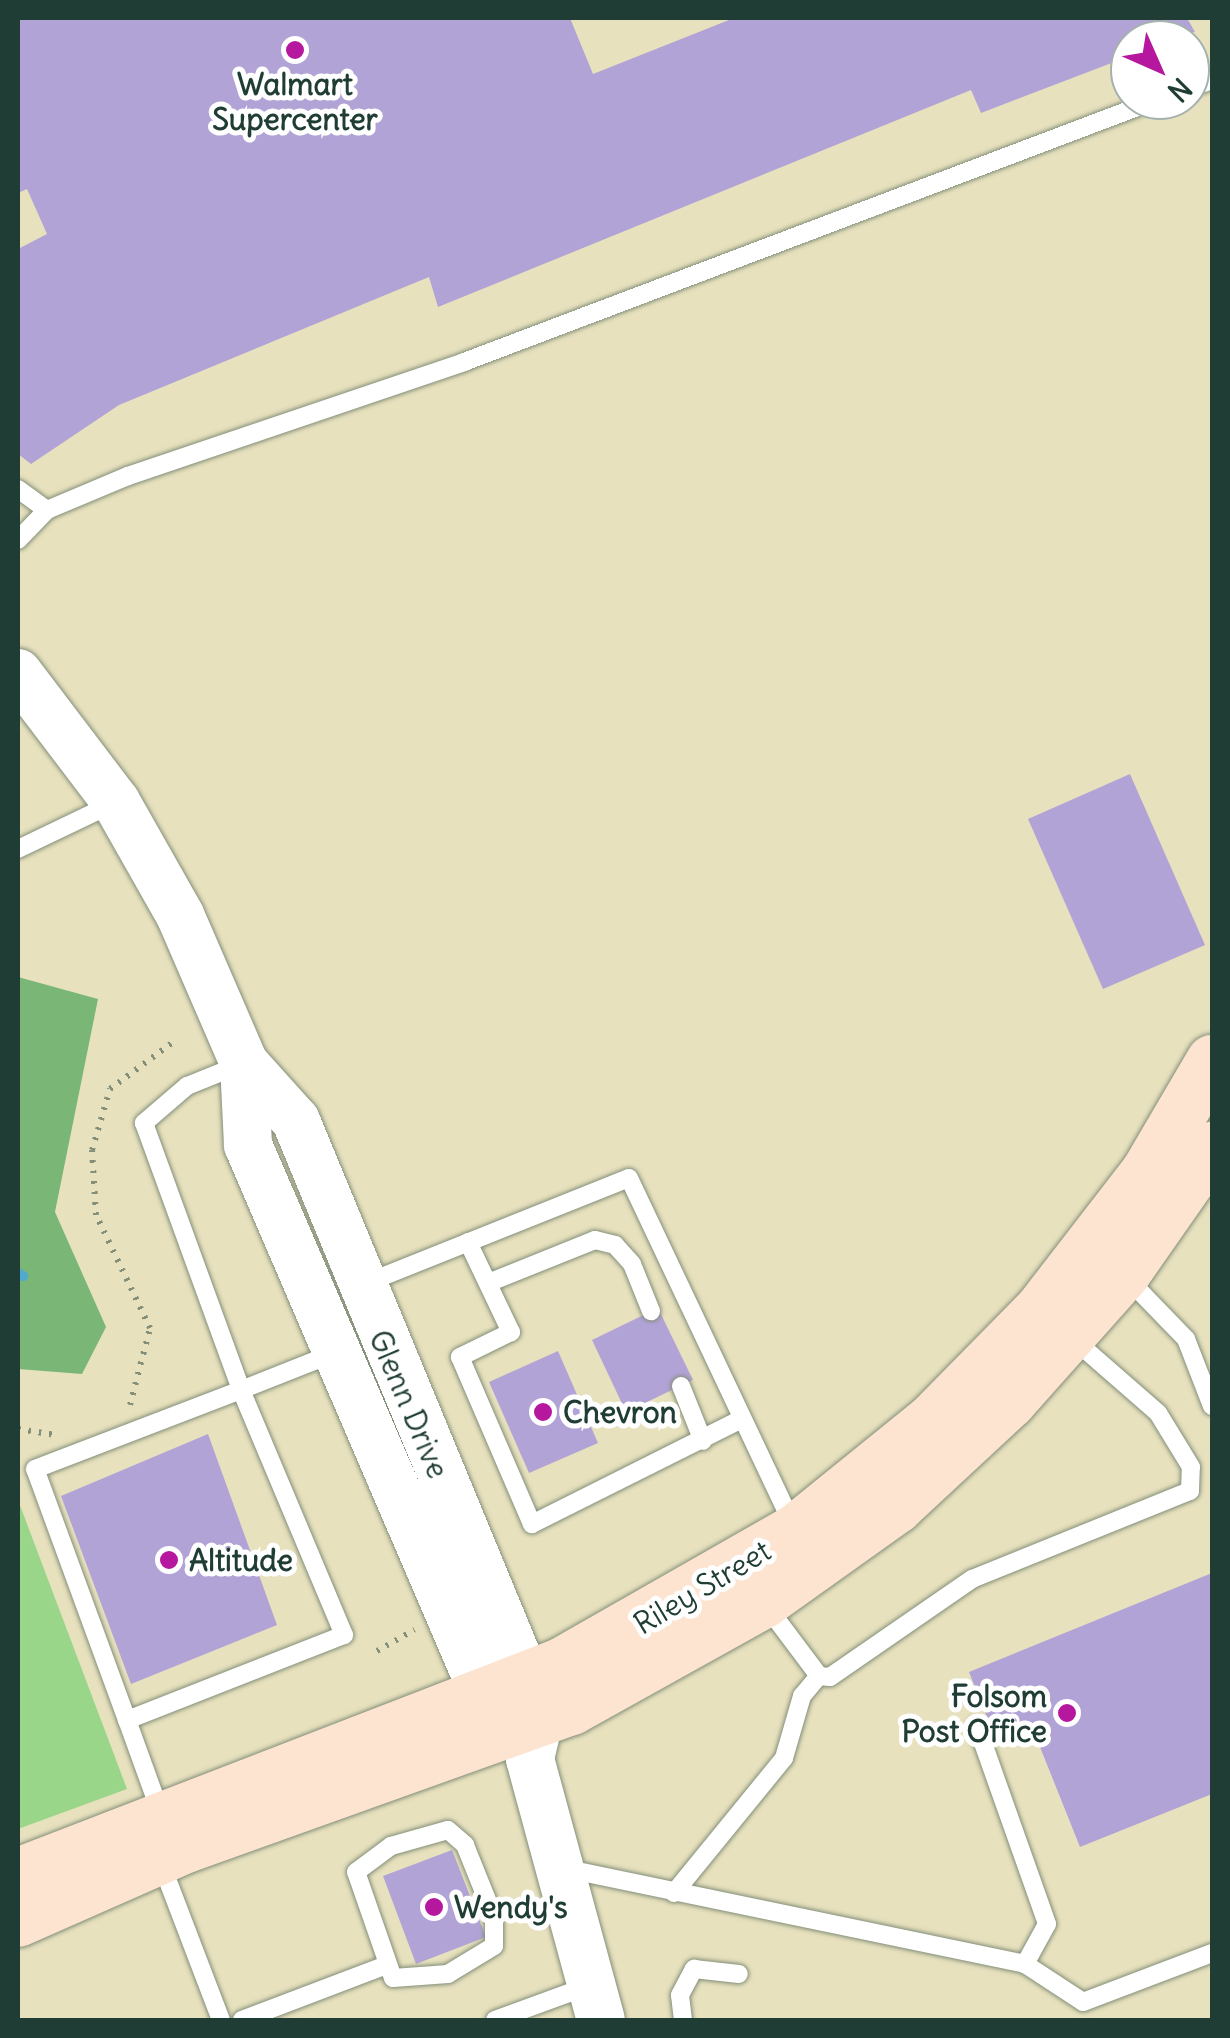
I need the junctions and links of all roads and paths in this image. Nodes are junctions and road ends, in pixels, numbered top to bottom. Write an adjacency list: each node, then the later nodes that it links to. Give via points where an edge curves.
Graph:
1 (1110, 117): 3 (lane)
2 (18, 489): 3 (lane)
3 (47, 510): 4 (lane)
4 (18, 540)
5 (18, 673): 6 (street, Glenn Drive)
6 (116, 802): 7 (lane); 10 (street, Glenn Drive, via 180,915)
7 (18, 849)
8 (173, 1042): 23 (path, via 110,1089 92,1150 96,1215 150,1328 140,1391)
9 (1212, 1061): 18 (main road, Riley Street)
10 (244, 1063): 12 (street, Glenn Drive); 16 (street, Glenn Drive, via 296,1120); 21 (lane, via 188,1086 144,1123)
11 (1211, 1143): 14 (main road, Riley Street)
12 (248, 1145): 16 (street, via 292,1178 330,1265 343,1283); 19 (street, Glenn Drive)
13 (468, 1242): 15 (lane); 16 (lane); 24 (lane, via 628,1178)
14 (1124, 1274): 18 (main road, Riley Street); 22 (lane, via 1186,1339)
15 (488, 1283): 17 (lane, via 595,1240 632,1264); 27 (lane, via 512,1332 460,1357 532,1524)
16 (360, 1285): 33 (street, Glenn Drive)
17 (651, 1311)
18 (1056, 1324): 28 (main road, Riley Street); 29 (main road, Riley Street, via 934,1476); 32 (lane, via 1158,1413 1191,1466 1190,1491 972,1579 830,1677)
19 (332, 1354): 21 (lane); 33 (street, Glenn Drive)
20 (681, 1386): 27 (lane)
21 (241, 1390): 34 (lane, via 36,1470); 34 (lane, via 344,1635)
22 (1212, 1406)
23 (116, 1417)
24 (740, 1420): 27 (lane); 28 (lane)
25 (18, 1428): 26 (path)
26 (65, 1434)
27 (702, 1441)
28 (796, 1530): 33 (main road, Riley Street, via 626,1634)
29 (764, 1602): 32 (lane); 33 (main road, Riley Street)
30 (419, 1628): 31 (path)
31 (378, 1650)
32 (818, 1676): 39 (lane, via 802,1696 784,1758)
33 (515, 1715): 36 (main road, Riley Street); 37 (street, Glenn Drive)
34 (127, 1720): 36 (lane)
35 (978, 1726): 42 (lane, via 1047,1924)
36 (160, 1836): 38 (main road, Riley Street); 40 (main road, Riley Street); 46 (lane)
37 (567, 1869): 39 (lane); 45 (street, Glenn Drive)
38 (18, 1874)
39 (674, 1893): 42 (lane)
40 (18, 1920)
41 (1212, 1953): 42 (lane, via 1082,2002)
42 (1025, 1964)
43 (387, 1965): 43 (lane, via 356,1885 368,1859 448,1830 465,1845 494,1917 490,1953 418,1983 393,1978); 47 (lane)
44 (739, 1974): 49 (lane, via 694,1970 680,1994)
45 (597, 2002): 48 (lane)
46 (221, 2020)
47 (242, 2020)
48 (495, 2020)
49 (683, 2020)

